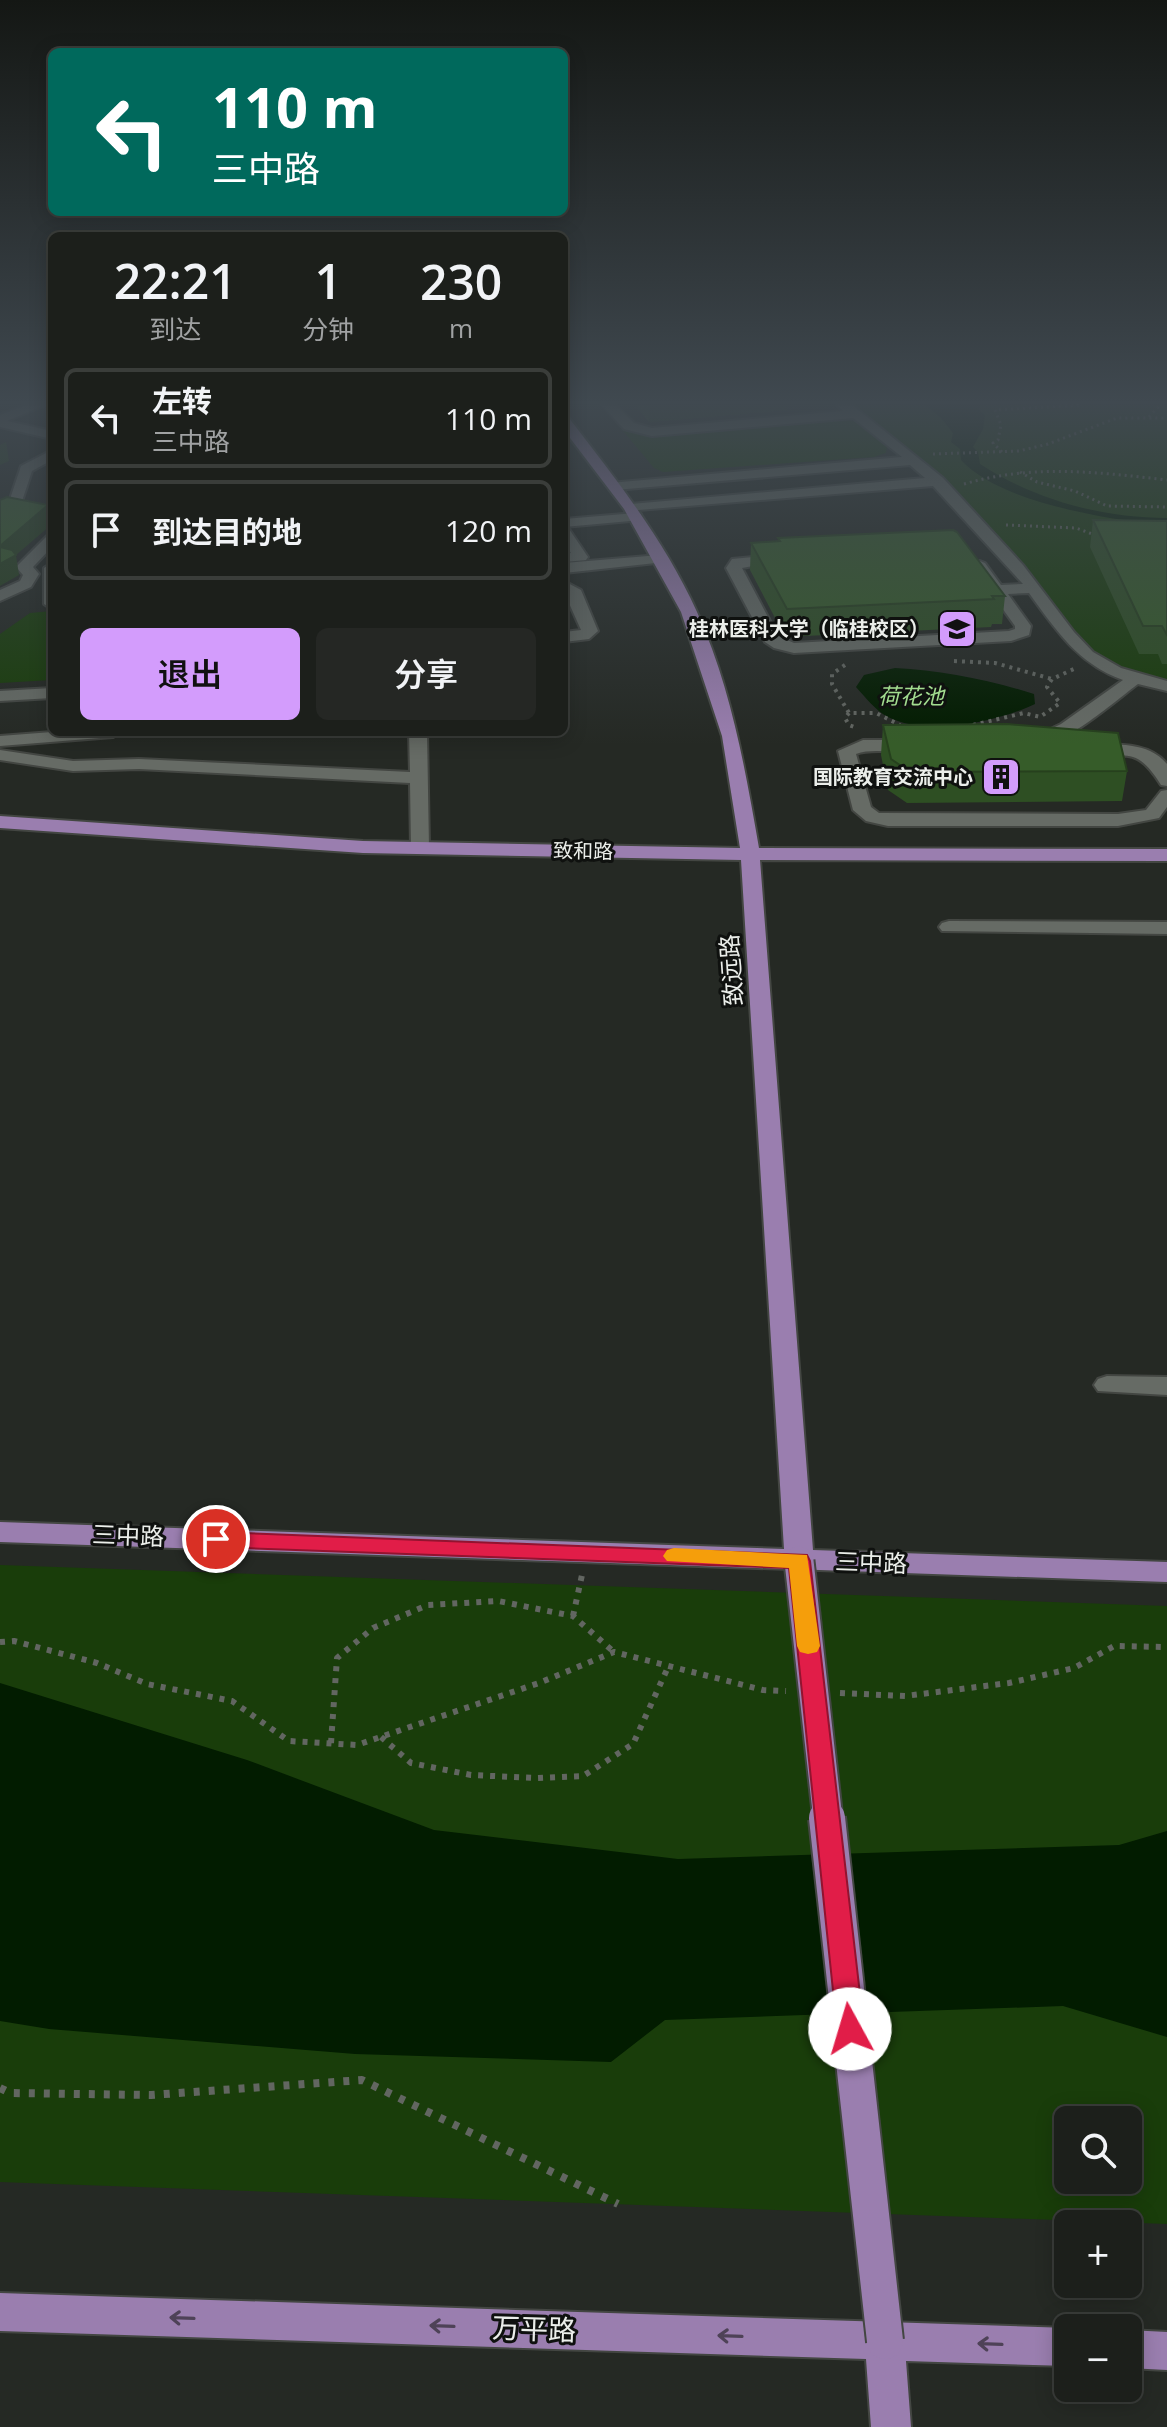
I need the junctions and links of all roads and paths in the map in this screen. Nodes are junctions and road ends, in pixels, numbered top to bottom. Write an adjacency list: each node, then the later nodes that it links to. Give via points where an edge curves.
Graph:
1 (617, 518): 5 (street)
2 (637, 518): 12 (main road, 致远路)
3 (974, 518): 4 (street)
4 (979, 524): 6 (path, via 1076,528); 15 (street)
5 (568, 533)
6 (1099, 537)
7 (568, 538): 11 (street, via 581,557)
8 (48, 543): 17 (street, via 25,566 31,574 28,582)
9 (971, 555): 16 (street)
10 (795, 556): 16 (street, via 750,559 734,568 771,639 794,648 1023,632)
11 (568, 558)
12 (660, 559): 13 (street); 42 (main road, 致远路, via 689,612 731,736)
13 (568, 568)
14 (568, 588): 18 (street, via 590,631)
15 (1034, 588): 16 (street); 19 (street)
16 (997, 590)
17 (0, 596)
18 (568, 637)
19 (1096, 660): 22 (street); 23 (path)
20 (947, 661): 23 (path, via 995,663)
21 (850, 663): 28 (path, via 832,674 849,713 876,713)
22 (1136, 678): 24 (street); 29 (street)
23 (1052, 679): 27 (path, via 1047,687 1060,703 1040,717 1024,713)
24 (1167, 686)
25 (48, 693): 26 (street)
26 (0, 696)
27 (970, 726)
28 (905, 727)
29 (1067, 728): 34 (street); 34 (street, via 1022,746)
30 (63, 736): 32 (street)
31 (418, 736): 36 (street)
32 (0, 741)
33 (929, 745): 39 (street, via 848,750 865,812 888,820 1118,820)
34 (1092, 749): 37 (street, via 1147,754 1156,759)
35 (0, 755): 36 (street, via 73,766 139,764)
36 (419, 778): 41 (street)
37 (1167, 781)
38 (1167, 795): 39 (street)
39 (1160, 814)
40 (0, 822): 41 (main road, 致和路)
41 (420, 848): 42 (main road, 致和路)
42 (750, 854): 43 (main road, 致和路); 50 (main road, 致远路)
43 (1167, 855)
44 (949, 927): 45 (street)
45 (1167, 928)
46 (1107, 1385): 47 (street)
47 (1167, 1386)
48 (0, 1532): 49 (main road, 三中路)
49 (588, 1552): 50 (main road, 三中路); 52 (path)
50 (799, 1561): 51 (main road, 三中路); 64 (main road, 致远路, bridge)
51 (1167, 1572)
52 (573, 1616): 55 (path); 60 (path, via 498,1601 428,1605 373,1628 337,1658)
53 (0, 1642): 60 (path, via 97,1663 147,1684 232,1701 289,1741)
54 (1167, 1647): 58 (path, via 1114,1646 1074,1668 1009,1683 905,1696)
55 (614, 1652): 56 (path); 59 (path)
56 (669, 1665): 57 (path, via 763,1690); 59 (path, via 633,1744 583,1776 471,1775 411,1763)
57 (794, 1692)
58 (826, 1693)
59 (380, 1737): 60 (path, via 357,1745)
60 (331, 1743)
61 (0, 2088): 62 (path, via 10,2093 151,2095 362,2080)
62 (618, 2204)
63 (0, 2312): 64 (main road, 万平路, one-way to 63)
64 (885, 2341): 65 (main road, 万平路, one-way to 64); 68 (main road, 致远路)
65 (1054, 2347)
66 (1142, 2350): 67 (main road)
67 (1167, 2351)
68 (891, 2427)

